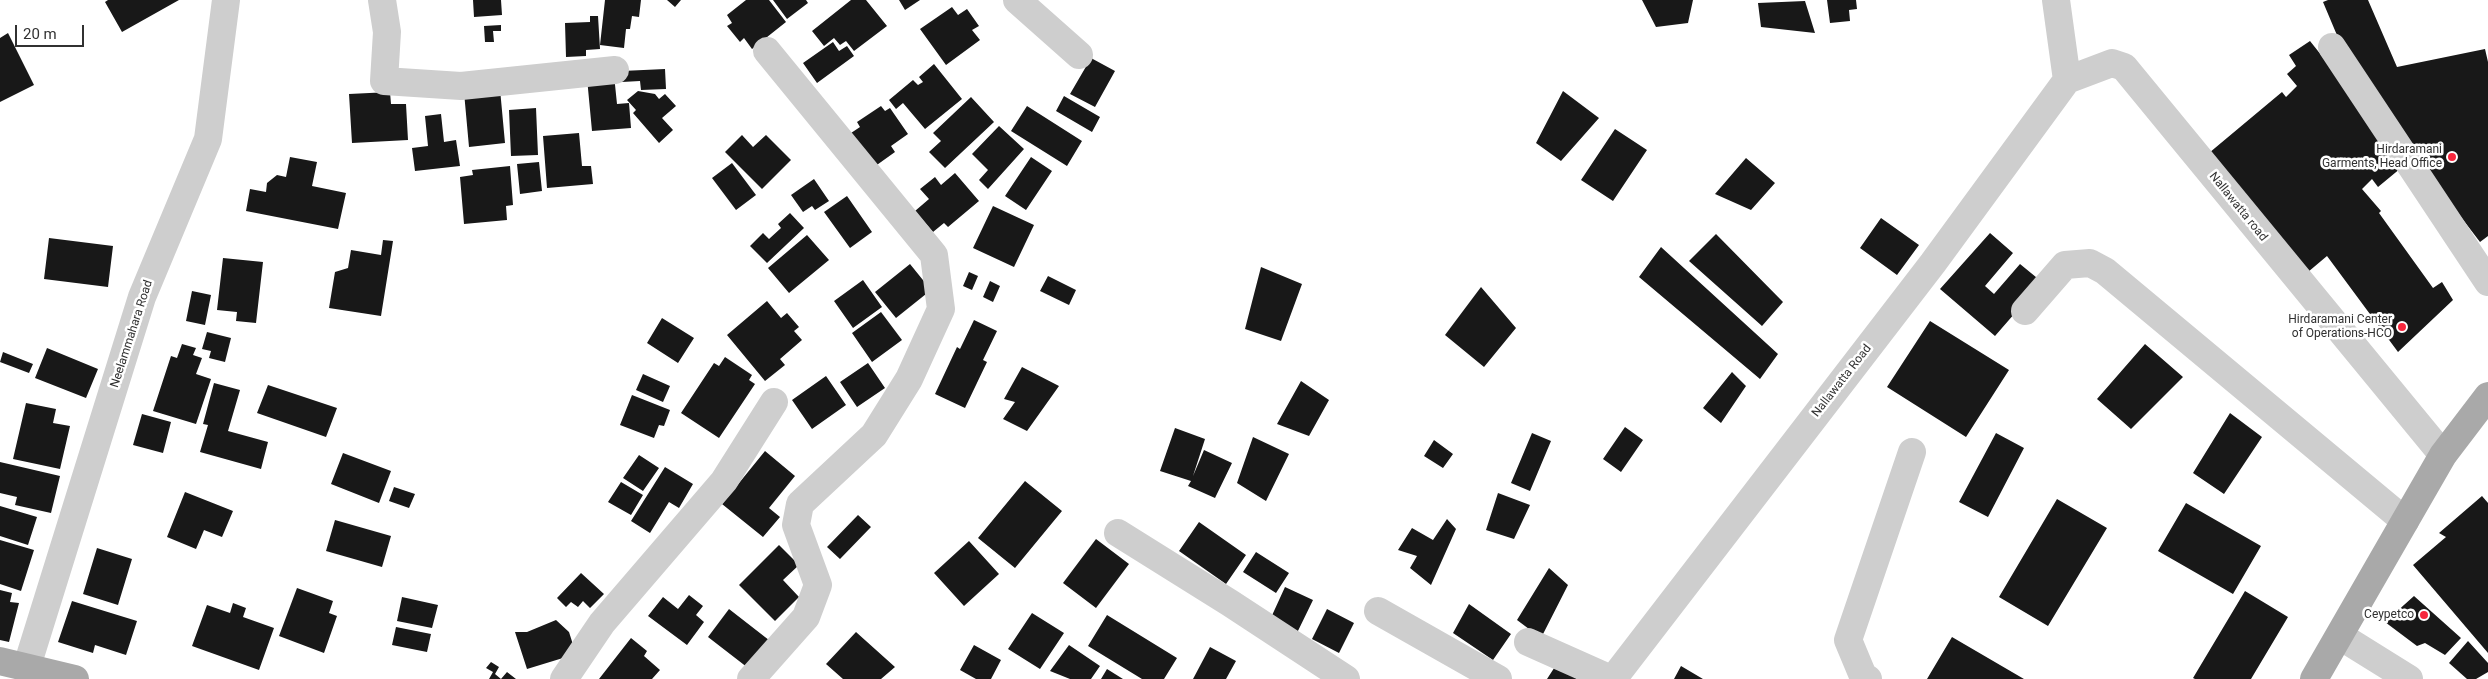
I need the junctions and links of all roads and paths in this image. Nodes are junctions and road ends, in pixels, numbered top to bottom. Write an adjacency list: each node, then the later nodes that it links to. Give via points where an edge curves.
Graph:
1 (227, 0): 22 (street, Neelammahara Road, via 208,139 142,297)
2 (382, 0): 8 (street, via 386,32 384,81 461,86)
3 (1017, 0): 7 (street)
4 (2056, 0): 9 (street)
5 (2332, 47): 10 (street)
6 (767, 51): 25 (street, via 934,255 941,309 909,379 874,435 800,504 796,526 818,585 806,617)
7 (1079, 55)
8 (615, 70)
9 (2067, 80): 15 (street, Nallawatta road, via 2112,63 2124,67); 28 (street, Nallawatta Road, via 1933,263)
10 (2488, 282)
11 (2025, 311): 16 (street, via 2065,265 2090,263 2105,271)
12 (2488, 396): 15 (main road)
13 (774, 402): 24 (street, via 724,481 602,623)
14 (1912, 452): 29 (street, via 1848,640 1863,676)
15 (2443, 455): 16 (main road)
16 (2405, 521): 19 (main road)
17 (1118, 533): 26 (street)
18 (1378, 611): 27 (street)
19 (2340, 636): 30 (main road); 31 (street)
20 (1528, 642): 28 (street)
21 (0, 661): 22 (main road)
22 (26, 666): 23 (main road)
23 (75, 679)
24 (564, 679)
25 (751, 679)
26 (1346, 679)
27 (1498, 679)
28 (1612, 679)
29 (1868, 679)
30 (2314, 679)
31 (2410, 679)

